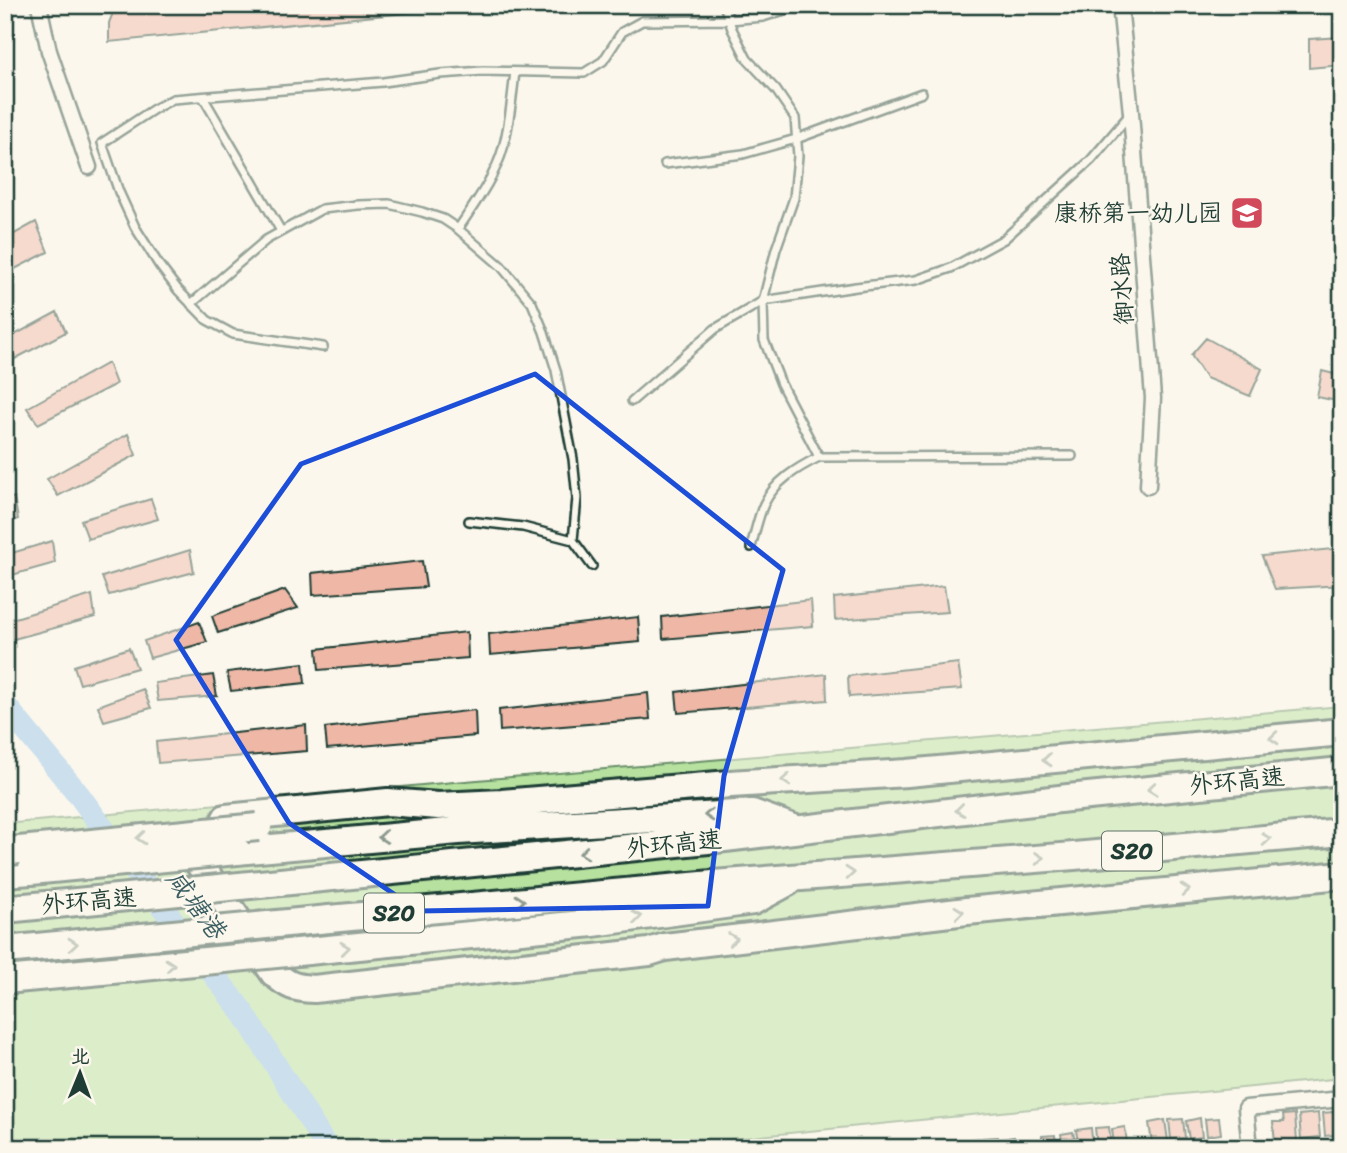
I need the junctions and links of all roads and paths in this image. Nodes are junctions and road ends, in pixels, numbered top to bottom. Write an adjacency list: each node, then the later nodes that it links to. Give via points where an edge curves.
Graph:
1 (39, 5): 12 (street, via 49,51)
2 (724, 5): 5 (lane)
3 (800, 5): 5 (lane, via 763,17)
4 (1120, 5): 9 (street, 御水路)
5 (729, 20): 6 (lane, via 642,21 622,32 603,61 584,73); 10 (lane, via 747,59 795,118)
6 (515, 72): 8 (lane, via 440,74); 13 (lane, via 503,150)
7 (922, 93): 10 (lane)
8 (203, 97): 14 (lane); 16 (lane, via 173,99 102,143 135,227)
9 (1131, 113): 15 (lane, via 1091,160 1004,239 951,268 916,280); 21 (street, 御水路, via 1153,398)
10 (796, 139): 11 (lane, via 743,154); 15 (lane, via 794,198)
11 (664, 163)
12 (89, 167)
13 (458, 229): 14 (lane, via 443,219 389,204 322,209); 23 (lane, via 501,266 532,303 544,332 573,459 577,498)
14 (281, 230): 16 (lane)
15 (763, 301): 18 (lane, via 715,329); 20 (lane, via 764,340)
16 (191, 304): 17 (lane, via 207,320 233,334)
17 (323, 347)
18 (632, 401)
19 (1072, 456): 20 (lane)
20 (819, 457): 24 (lane, via 776,485 764,504)
21 (1148, 486)
22 (469, 521): 23 (lane, via 523,527)
23 (573, 540): 25 (lane)
24 (751, 547)
25 (592, 566)
26 (1342, 732): 28 (highway, one-way to 28, via 920,772)
27 (1342, 771): 31 (highway, 外环高速 / S20, one-way to 31)
28 (438, 806): 29 (highway); 38 (highway, via 388,802 218,818 202,826 193,841 194,856 274,973 298,988)
29 (399, 814): 30 (highway); 33 (highway, one-way to 33, bridge, via 258,827)
30 (499, 828): 31 (highway, one-way to 30, via 752,813); 33 (highway, one-way to 33, bridge, via 237,850)
31 (798, 830): 36 (highway, 外环高速 / S20, one-way to 36, bridge)
32 (1342, 832): 35 (highway, 外环高速 / S20, one-way to 32)
33 (12, 861)
34 (1342, 875): 38 (highway, one-way to 34, via 967,911)
35 (796, 878): 37 (highway, one-way to 35, via 753,901); 39 (highway, 外环高速 / S20, one-way to 35, bridge)
36 (5, 909)
37 (382, 944): 38 (highway, via 423,951); 40 (highway, one-way to 37, bridge)
38 (665, 947)
39 (5, 950)
40 (5, 980)
41 (1342, 1099): 42 (street, via 1246,1108)
42 (1250, 1148)

